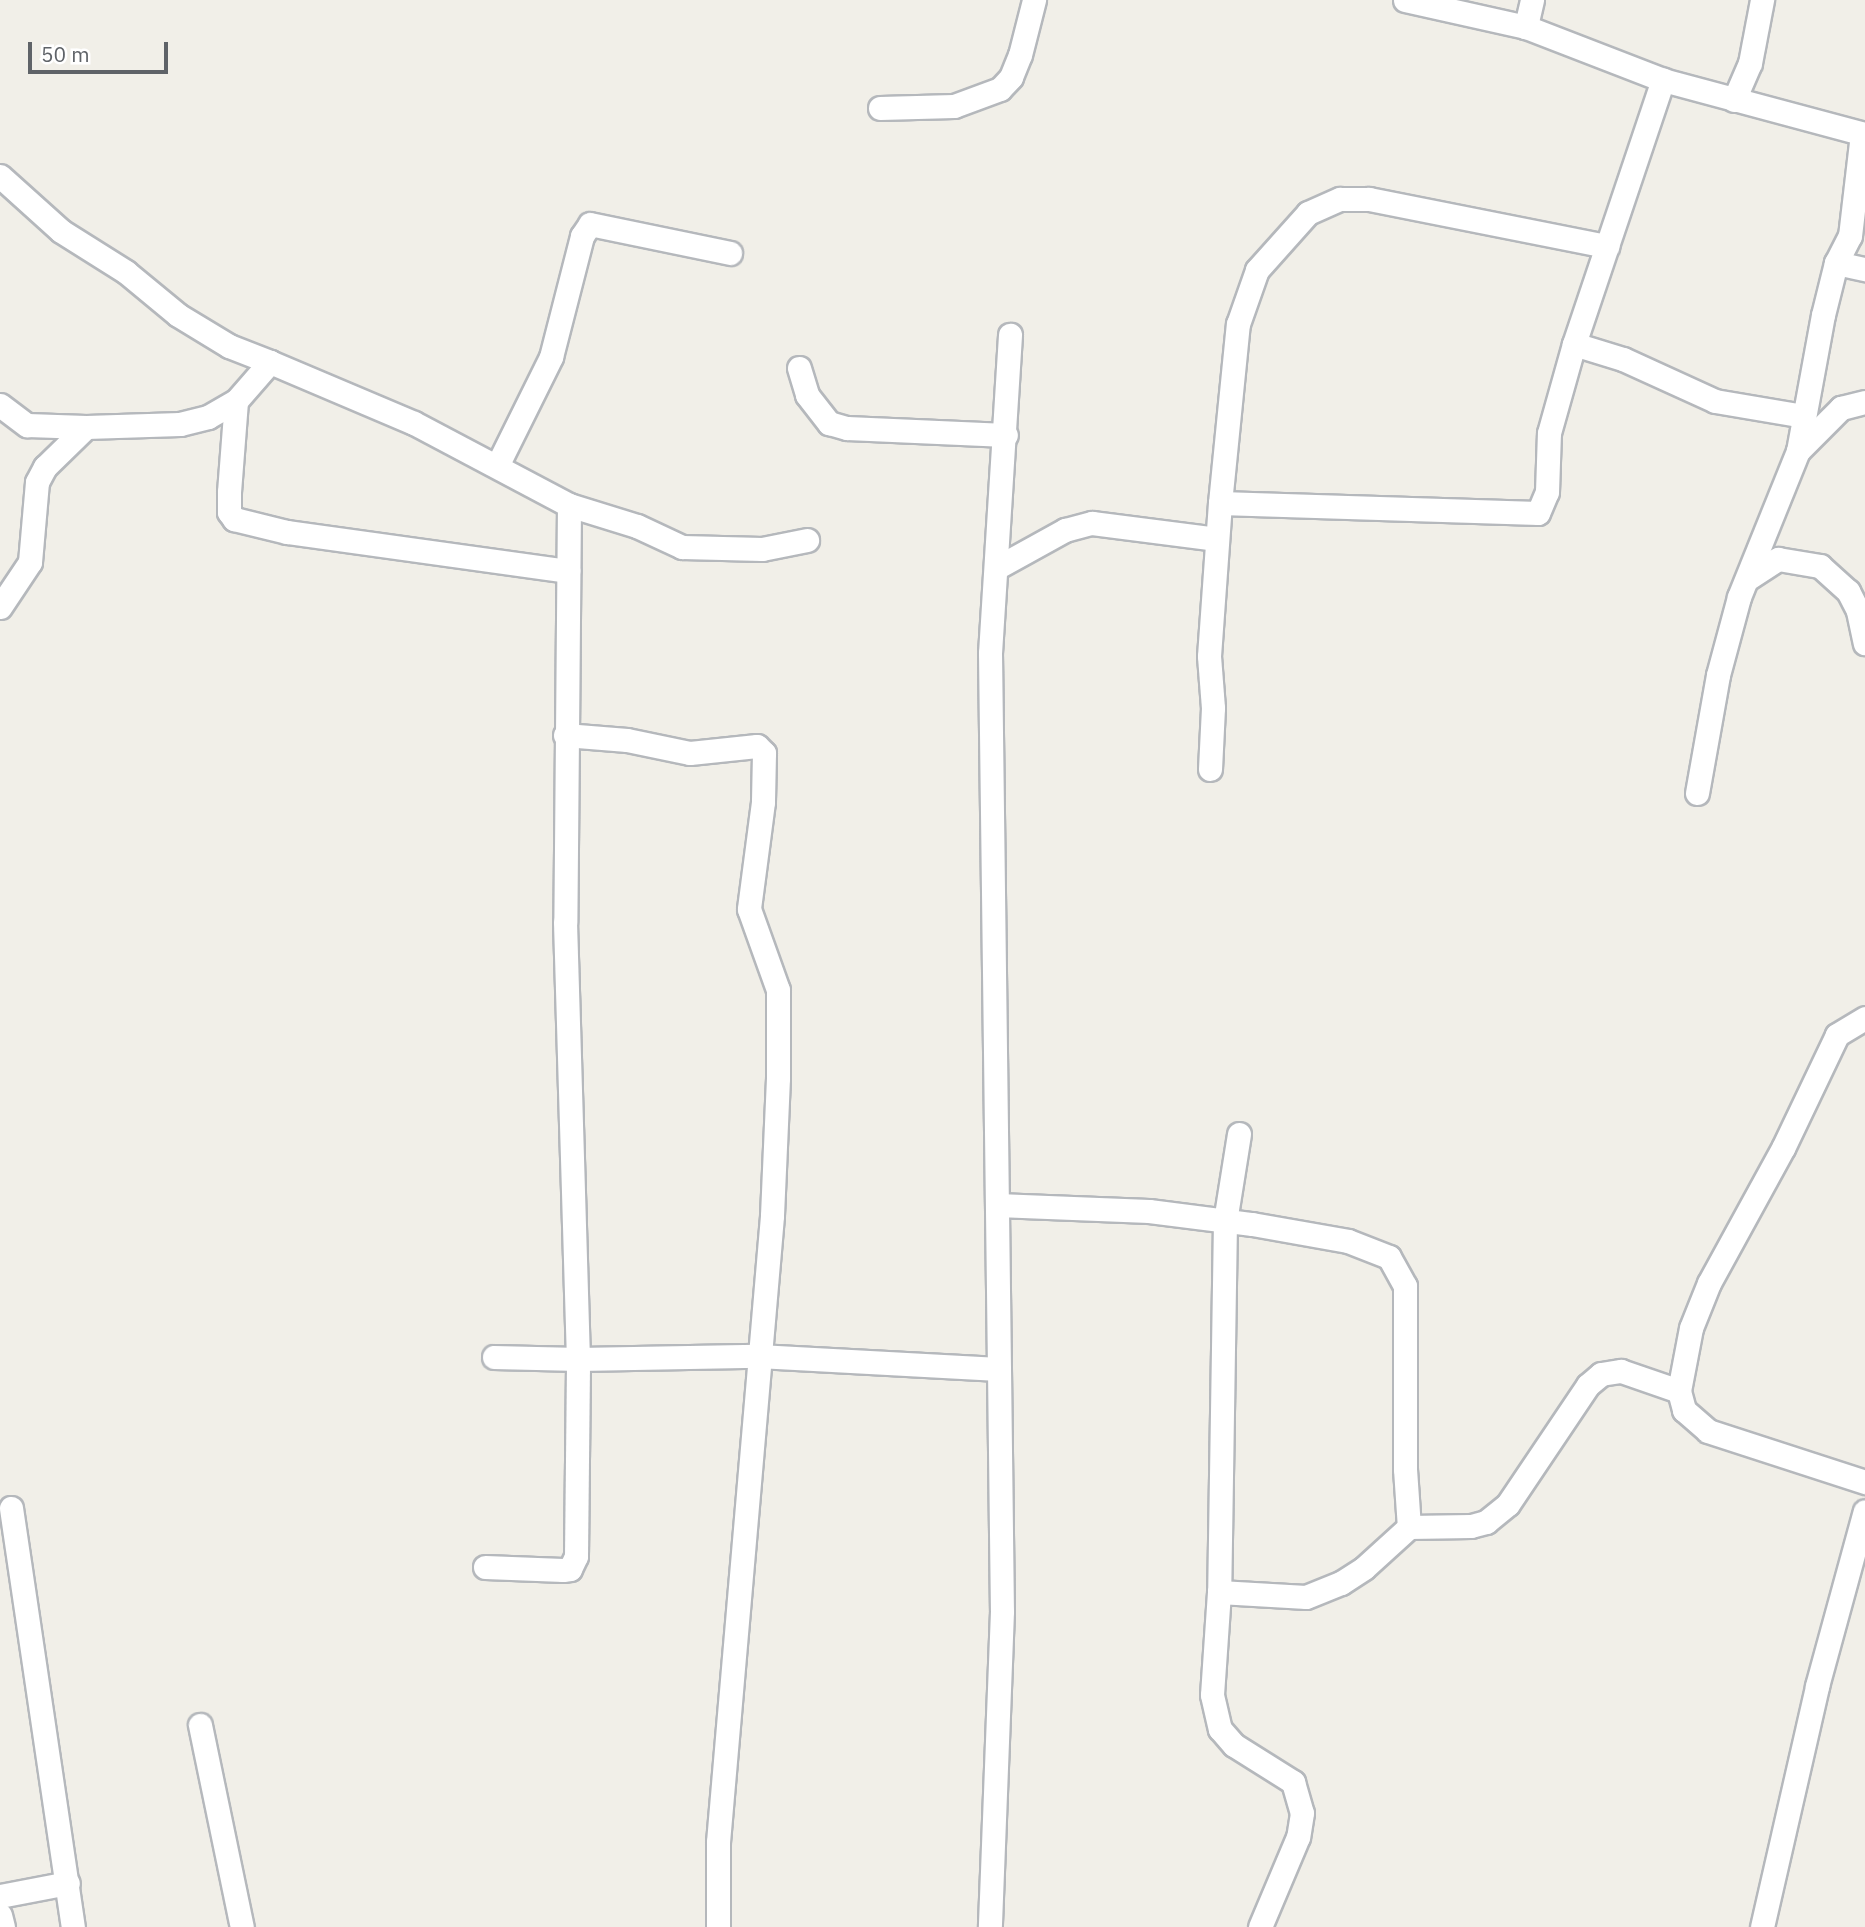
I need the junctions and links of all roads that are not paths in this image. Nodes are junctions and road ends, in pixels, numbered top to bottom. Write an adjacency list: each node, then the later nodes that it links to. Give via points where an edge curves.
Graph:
1 (1034, 0): 8 (street, via 1020,55 1000,89 954,106)
2 (1405, 0): 5 (street)
3 (1532, 0): 5 (street)
4 (1762, 0): 7 (street, via 1749,63)
5 (1526, 27): 6 (street)
6 (1663, 80): 7 (street); 11 (street)
7 (1734, 100): 9 (street)
8 (880, 108)
9 (1864, 134): 13 (street, via 1850,236)
10 (0, 176): 17 (street, via 61,231 125,272 178,315 229,346)
11 (1607, 246): 16 (street); 27 (street, via 1369,199 1340,199 1308,213 1256,270 1243,303)
12 (730, 253): 26 (street, via 590,224 582,236 551,357)
13 (1836, 263): 14 (street); 22 (street)
14 (1865, 269)
15 (1010, 335): 24 (street)
16 (1574, 344): 22 (street, via 1623,359 1715,401); 27 (street, via 1549,433 1547,492 1538,513)
17 (270, 362): 19 (street); 26 (street, via 414,423)
18 (799, 368): 24 (street, via 807,395 830,423 847,428)
19 (236, 401): 23 (street, via 208,417 180,424); 32 (street, via 229,492 229,512 234,519 287,532)
20 (1865, 402): 25 (street, via 1841,408)
21 (0, 405): 23 (street, via 27,425)
22 (1804, 416): 25 (street)
23 (86, 427): 34 (street, via 45,467 37,482 30,562)
24 (1006, 435): 31 (street)
25 (1798, 451): 33 (street)
26 (498, 466): 28 (street)
27 (1220, 503): 29 (street)
28 (569, 505): 30 (street, via 636,526 682,547 762,549); 32 (street)
29 (1217, 539): 31 (street, via 1092,523 1065,530); 37 (street, via 1209,656 1213,708)
30 (807, 540)
31 (998, 567): 41 (street, via 990,653)
32 (568, 571): 36 (street)
33 (1747, 579): 35 (street, via 1777,559 1820,566 1848,591); 38 (street, via 1718,675)
34 (0, 607)
35 (1865, 643)
36 (565, 735): 43 (street, via 627,740 690,753 757,746 764,753 764,802 749,909 778,990 778,1078 772,1216); 45 (street, via 565,922)
37 (1210, 769)
38 (1697, 793)
39 (1865, 1018): 47 (street, via 1837,1035 1783,1148 1709,1283 1691,1328)
40 (1239, 1134): 42 (street)
41 (997, 1205): 42 (street, via 1149,1211); 46 (street)
42 (1225, 1221): 51 (street, via 1348,1241 1389,1257 1399,1270 1405,1286); 53 (street)
43 (758, 1356): 45 (street); 46 (street); 61 (street, via 718,1842)
44 (494, 1357): 45 (street)
45 (578, 1359): 52 (street, via 574,1563 563,1570)
46 (999, 1368): 62 (street, via 1002,1611)
47 (1679, 1391): 48 (street, via 1684,1410 1708,1431); 51 (street, via 1620,1371 1601,1374 1588,1385 1497,1514 1471,1526)
48 (1865, 1482)
49 (11, 1508): 55 (street)
50 (1865, 1511): 64 (street, via 1817,1686)
51 (1409, 1527): 53 (street, via 1364,1568 1324,1591 1280,1598)
52 (485, 1567)
53 (1219, 1592): 63 (street, via 1212,1695 1220,1729 1234,1745 1293,1782 1302,1813 1298,1837)
54 (200, 1725): 60 (street)
55 (68, 1884): 56 (street); 59 (street)
56 (0, 1896)
57 (0, 1915): 58 (street)
58 (3, 1927)
59 (73, 1927)
60 (242, 1927)
61 (718, 1927)
62 (990, 1927)
63 (1260, 1927)
64 (1762, 1927)

